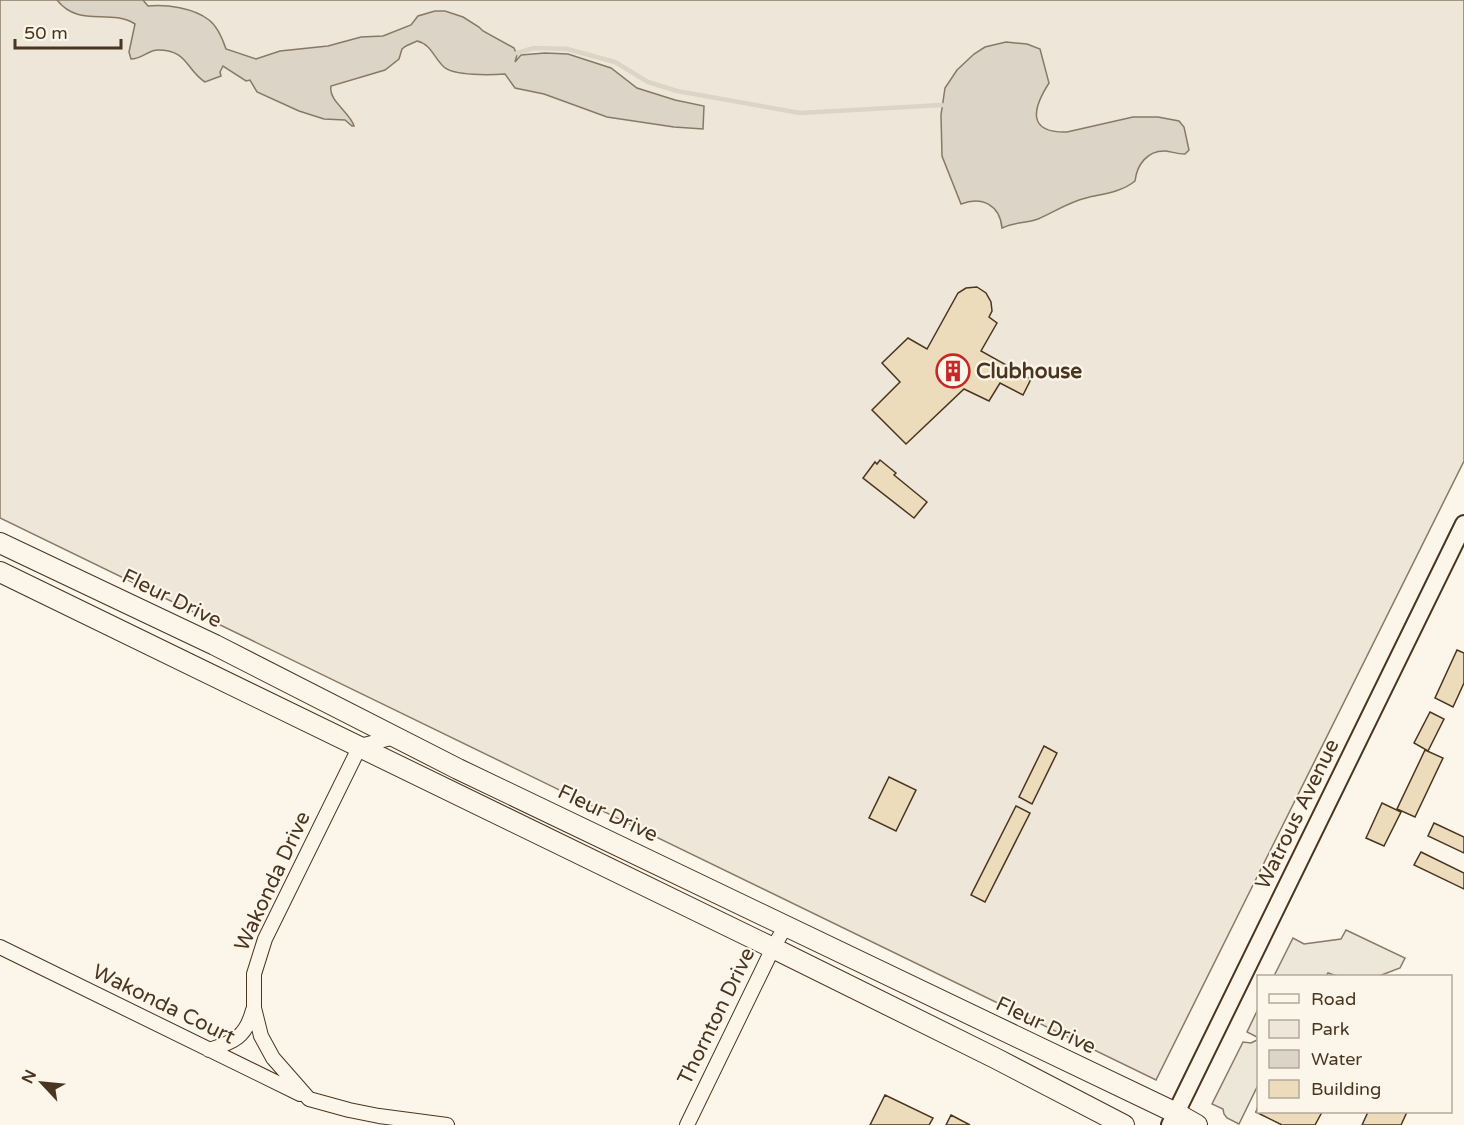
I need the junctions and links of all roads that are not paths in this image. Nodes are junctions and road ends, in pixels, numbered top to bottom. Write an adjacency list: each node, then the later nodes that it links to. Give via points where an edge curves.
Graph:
1 (1464, 524): 12 (street, Watrous Avenue)
2 (0, 543): 4 (main road, Fleur Drive, via 215,645)
3 (0, 572): 5 (main road)
4 (395, 737): 5 (street); 6 (main road, Fleur Drive)
5 (360, 746): 8 (main road); 9 (street, Wakonda Drive, via 265,939 254,974)
6 (785, 927): 8 (street, Thornton Drive); 12 (main road, Fleur Drive)
7 (0, 947): 10 (street, Wakonda Court)
8 (772, 948): 14 (street, Thornton Drive); 15 (main road)
9 (254, 1008): 10 (street, via 249,1026 240,1036); 11 (street, Wakonda Drive, via 261,1036 273,1058)
10 (209, 1050): 11 (street, Wakonda Court)
11 (309, 1099): 13 (street, via 379,1116)
12 (1173, 1119): 16 (main road, Fleur Drive)
13 (447, 1125)
14 (687, 1125)
15 (1124, 1125)
16 (1197, 1125)

